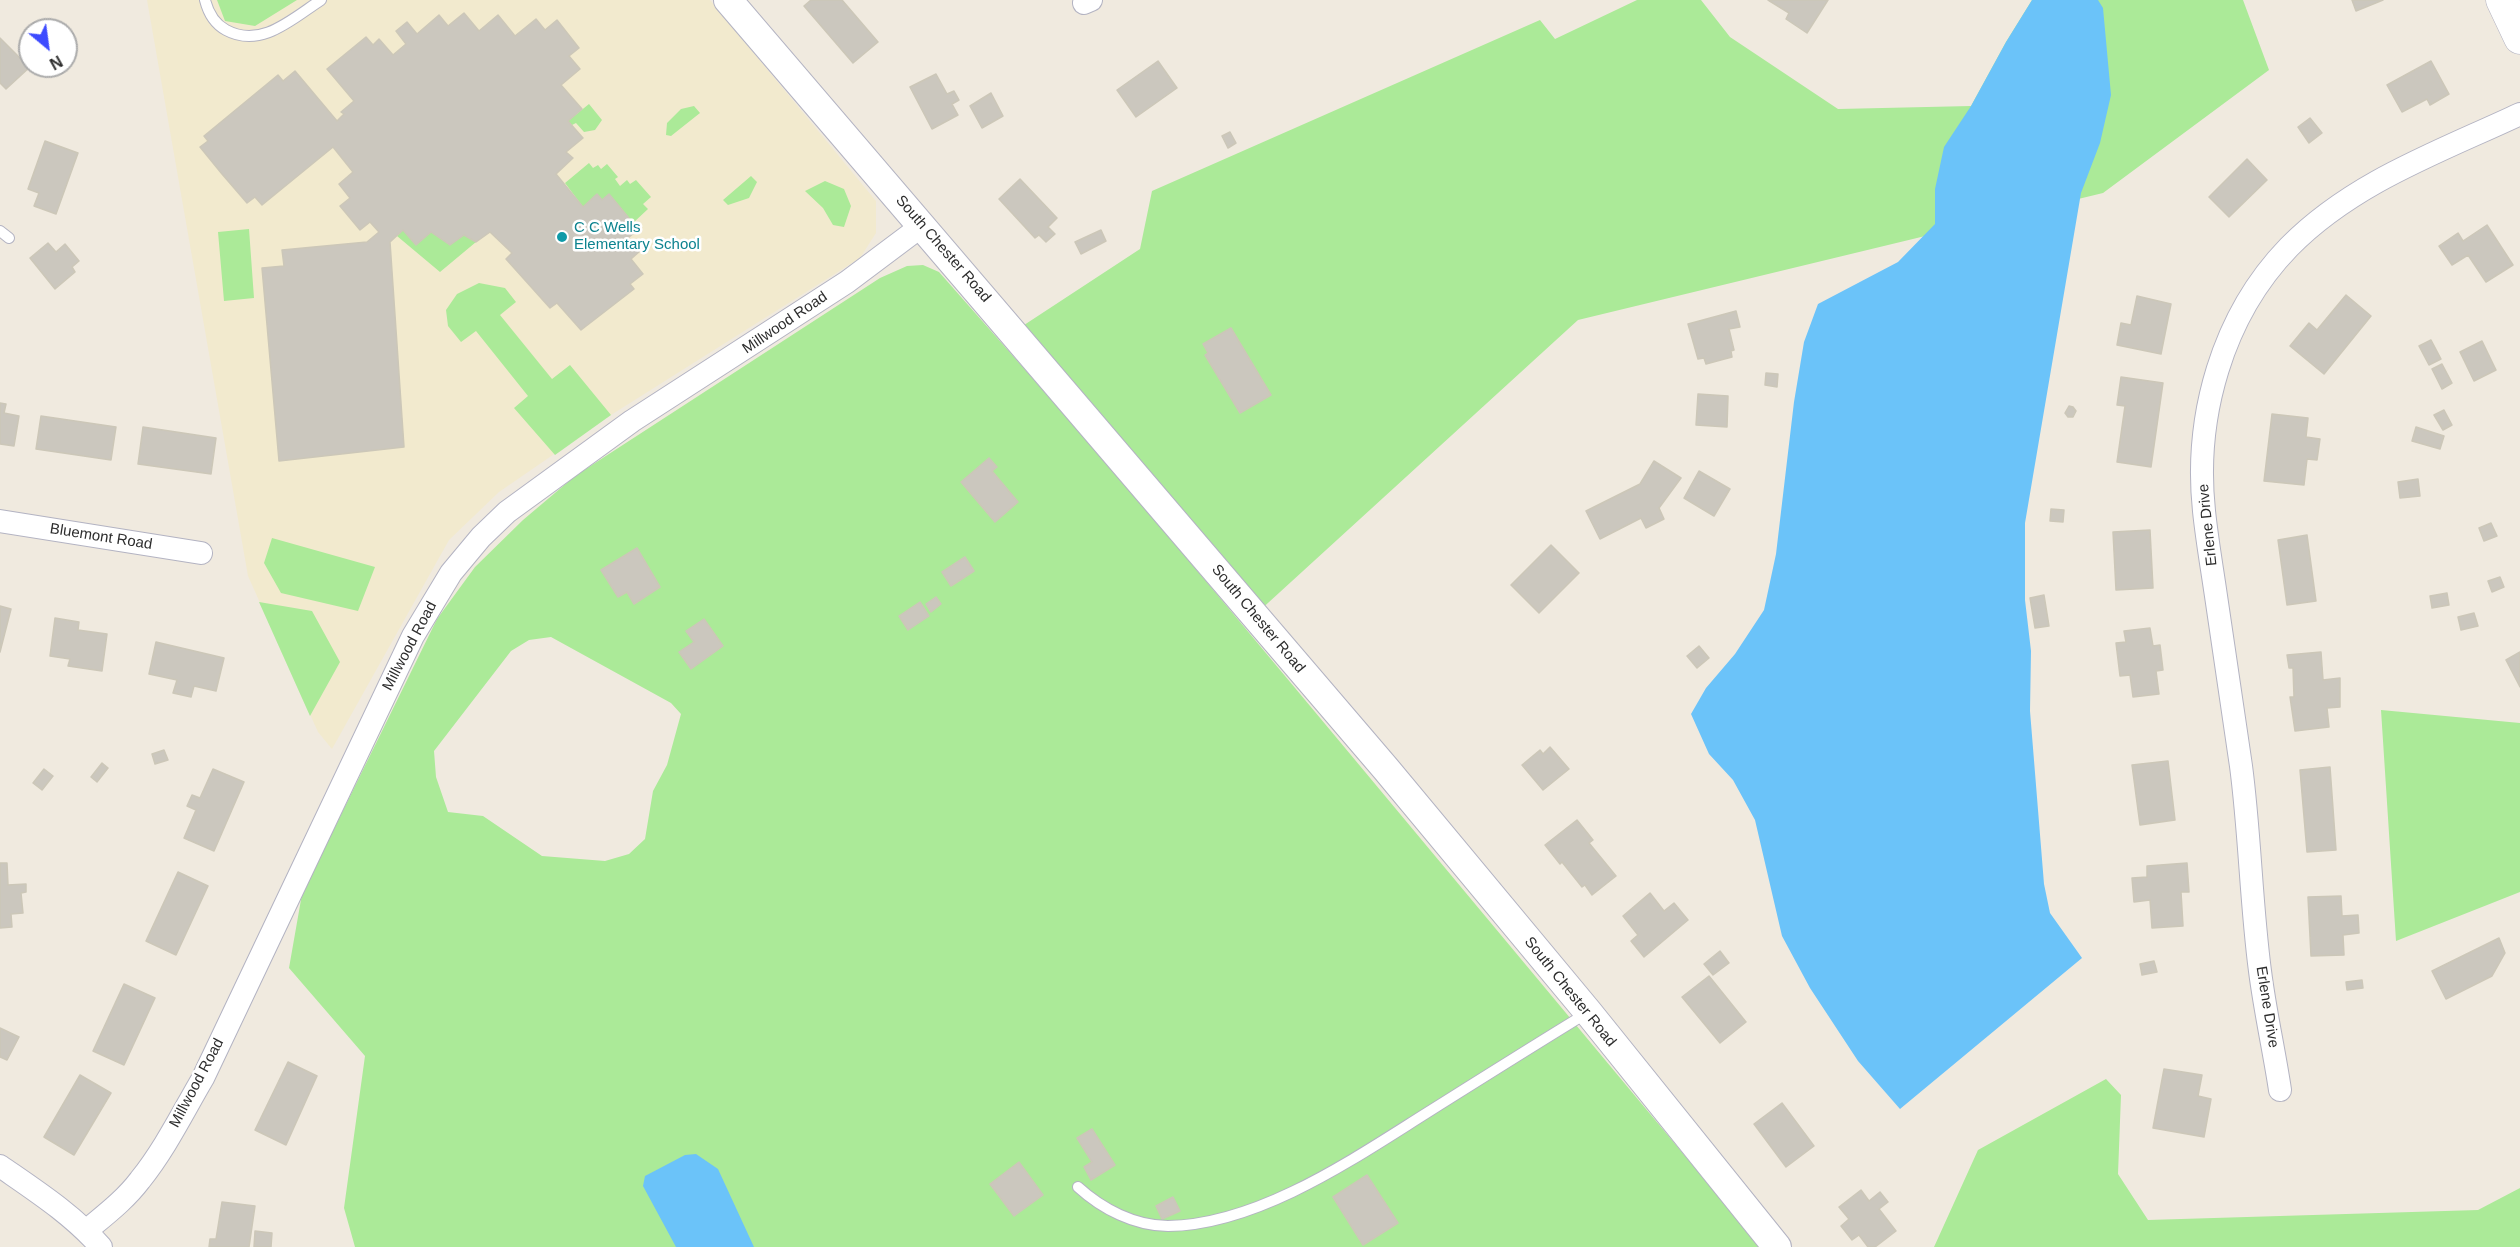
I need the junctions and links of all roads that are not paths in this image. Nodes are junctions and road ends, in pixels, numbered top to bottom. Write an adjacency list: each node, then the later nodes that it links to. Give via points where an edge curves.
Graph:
1 (206, 0): 2 (lane, via 212,17 222,28 253,37 268,34)
2 (321, 0)
3 (728, 0): 7 (street, South Chester Road)
4 (2502, 0): 5 (main road)
5 (2520, 38)
6 (2520, 114): 11 (street, Erlene Drive, via 2390,172 2319,219 2260,281 2237,320 2216,374 2202,464 2204,510 2241,768 2260,972)
7 (923, 225): 10 (street, South Chester Road); 14 (street, Millwood Road, via 847,282 632,421 540,486 481,537 451,573 413,636 202,1078 140,1181 112,1210)
8 (0, 521): 9 (street, Bluemont Road)
9 (201, 553)
10 (1588, 1012): 13 (lane, via 1354,1158 1311,1183 1255,1207 1192,1224 1166,1226 1136,1221 1107,1209); 15 (street, South Chester Road)
11 (2280, 1090)
12 (0, 1166): 14 (street, via 59,1208)
13 (1078, 1187)
14 (93, 1239)
15 (1777, 1247)

